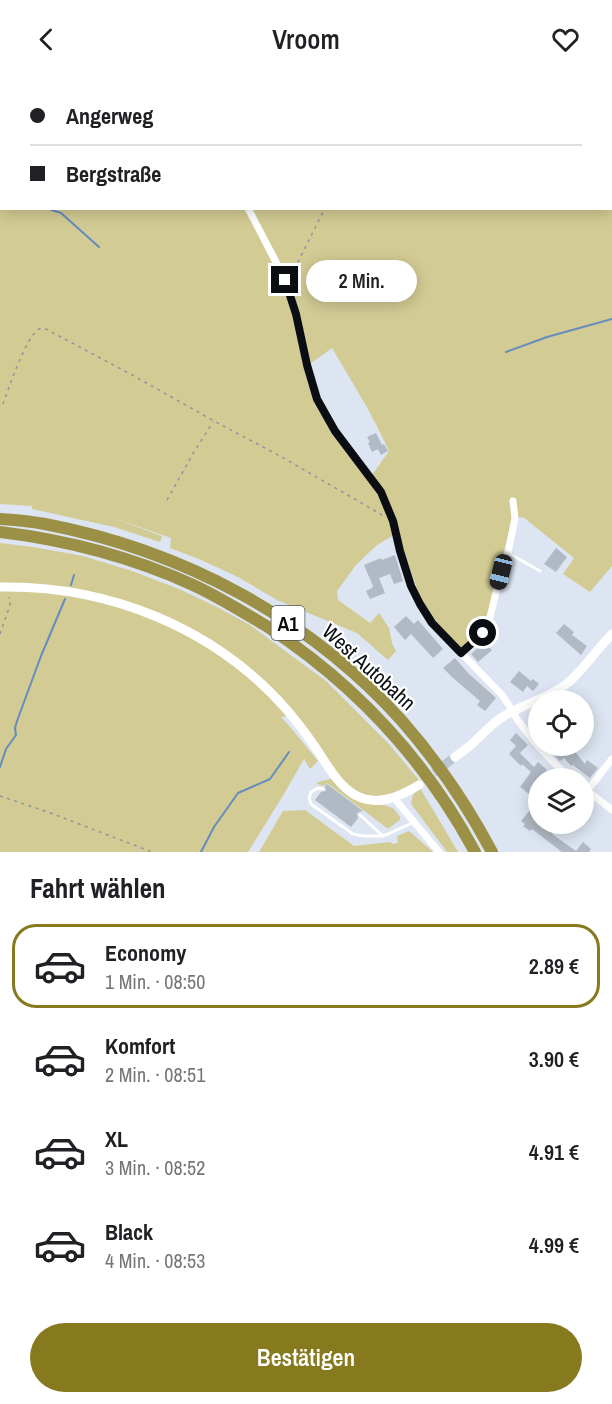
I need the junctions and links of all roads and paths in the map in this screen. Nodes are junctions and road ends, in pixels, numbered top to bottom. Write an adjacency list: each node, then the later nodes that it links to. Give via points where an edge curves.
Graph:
1 (249, 210): 3 (street)
2 (324, 210): 3 (path)
3 (285, 280): 9 (street, via 317,399 335,431 381,492)
4 (3, 404): 5 (path, via 21,357 34,332 42,328)
5 (214, 422): 6 (path); 9 (path)
6 (167, 500)
7 (513, 501): 11 (street, via 515,518)
8 (0, 519): 34 (highway, West Autobahn / A1, via 43,523 137,548 212,578 281,618 345,667 400,720 453,786)
9 (393, 521): 16 (street, via 420,604)
10 (0, 532): 33 (highway, West Autobahn / A1, via 80,546 155,569 230,604 278,634 315,660 390,729 440,793)
11 (508, 553): 12 (lane); 16 (street, via 483,633)
12 (540, 571)
13 (4, 587): 14 (path, via 10,605); 26 (street, via 52,589 99,597 177,625 229,657 268,691 349,791 373,800)
14 (0, 634)
15 (612, 634): 17 (street, via 571,680)
16 (461, 653): 17 (street)
17 (513, 711): 18 (street); 20 (street, via 544,754)
18 (455, 757)
19 (612, 759): 21 (street)
20 (560, 768)
21 (594, 780)
22 (419, 784): 26 (street)
23 (323, 789): 30 (lane, via 311,792 311,804 353,834)
24 (0, 796): 31 (path)
25 (594, 796): 27 (street)
26 (394, 798): 29 (street)
27 (612, 810)
28 (360, 815): 30 (lane)
29 (414, 822): 30 (lane); 32 (street)
30 (383, 836)
31 (152, 852)
32 (439, 852)
33 (475, 852)
34 (492, 852)

